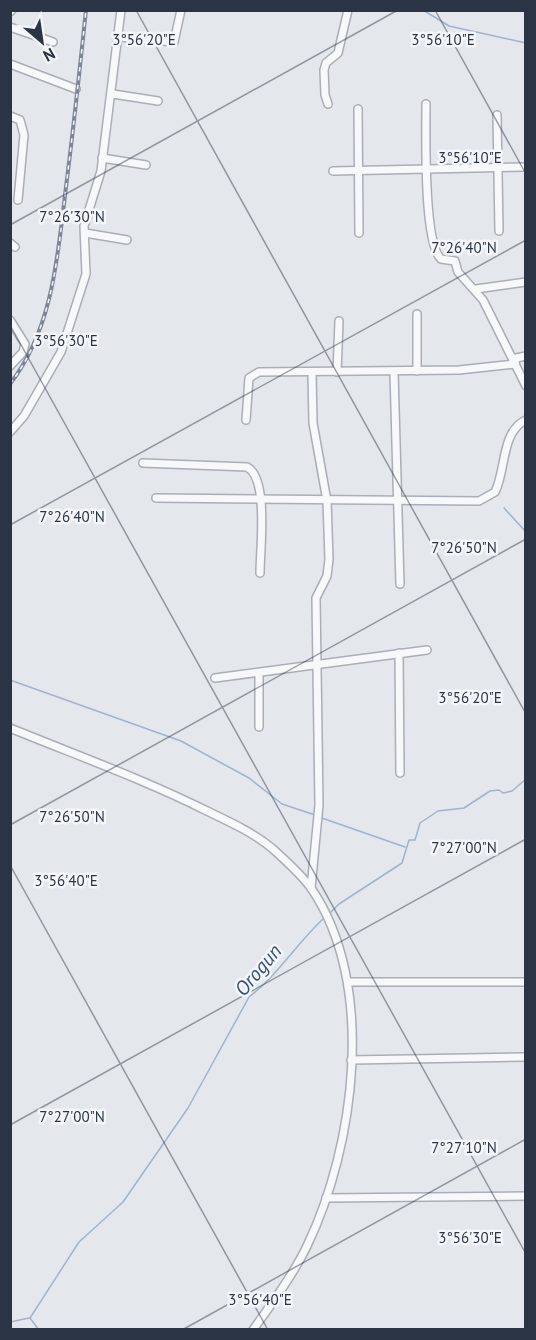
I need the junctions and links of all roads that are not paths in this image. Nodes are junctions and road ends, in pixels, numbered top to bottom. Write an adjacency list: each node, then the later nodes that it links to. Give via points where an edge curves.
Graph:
1 (121, 10): 5 (street)
2 (181, 10): 5 (street, via 174,42)
3 (348, 10): 11 (street, via 338,53 324,70)
4 (10, 27): 6 (street)
5 (119, 37): 9 (street)
6 (53, 42)
7 (10, 64): 8 (street)
8 (76, 89)
9 (113, 94): 10 (street); 16 (street)
10 (158, 100)
11 (328, 104)
12 (426, 104): 20 (street)
13 (358, 109): 22 (street)
14 (496, 115): 19 (street)
15 (10, 116): 23 (street, via 20,120 24,128)
16 (102, 158): 17 (street); 25 (street)
17 (146, 165)
18 (525, 167): 19 (street)
19 (498, 168): 20 (street); 24 (street)
20 (428, 170): 22 (street); 29 (street, via 430,230 435,252 441,258 455,261 458,272)
21 (333, 171): 22 (street)
22 (358, 171): 26 (street)
23 (18, 200)
24 (499, 231)
25 (85, 233): 27 (street); 43 (street, via 86,274 61,352 24,416)
26 (359, 233)
27 (127, 240)
28 (525, 282): 29 (street)
29 (476, 289): 34 (street)
30 (417, 314): 36 (street)
31 (10, 320): 35 (street, via 25,344)
32 (339, 321): 37 (street)
33 (525, 356): 34 (street, via 516,358)
34 (515, 364): 36 (street); 40 (street)
35 (10, 366)
36 (417, 371): 38 (street)
37 (337, 372): 38 (street); 39 (street)
38 (394, 372): 48 (street)
39 (312, 373): 41 (street, via 254,374 247,385); 47 (street, via 313,423)
40 (525, 386)
41 (246, 420)
42 (525, 420): 48 (street, via 516,426 509,439 498,486 489,497 479,501)
43 (10, 432)
44 (143, 463): 46 (street, via 247,467 258,477)
45 (156, 498): 46 (street)
46 (261, 501): 47 (street); 49 (street)
47 (327, 501): 48 (street); 53 (street, via 329,559 327,576 316,598)
48 (399, 501): 50 (street)
49 (260, 573)
50 (400, 584)
51 (427, 650): 52 (street)
52 (399, 653): 53 (street); 58 (street)
53 (317, 664): 54 (street); 59 (street, via 318,805)
54 (259, 675): 55 (street); 56 (street)
55 (215, 678)
56 (259, 727)
57 (10, 728): 59 (street, via 231,822 272,848)
58 (400, 772)
59 (311, 888): 60 (street, via 339,947)
60 (348, 982): 61 (street); 63 (street)
61 (525, 982)
62 (525, 1057): 63 (street)
63 (351, 1060): 65 (street, via 345,1126)
64 (525, 1196): 65 (street)
65 (326, 1198): 66 (street, via 307,1247)
66 (253, 1329)

